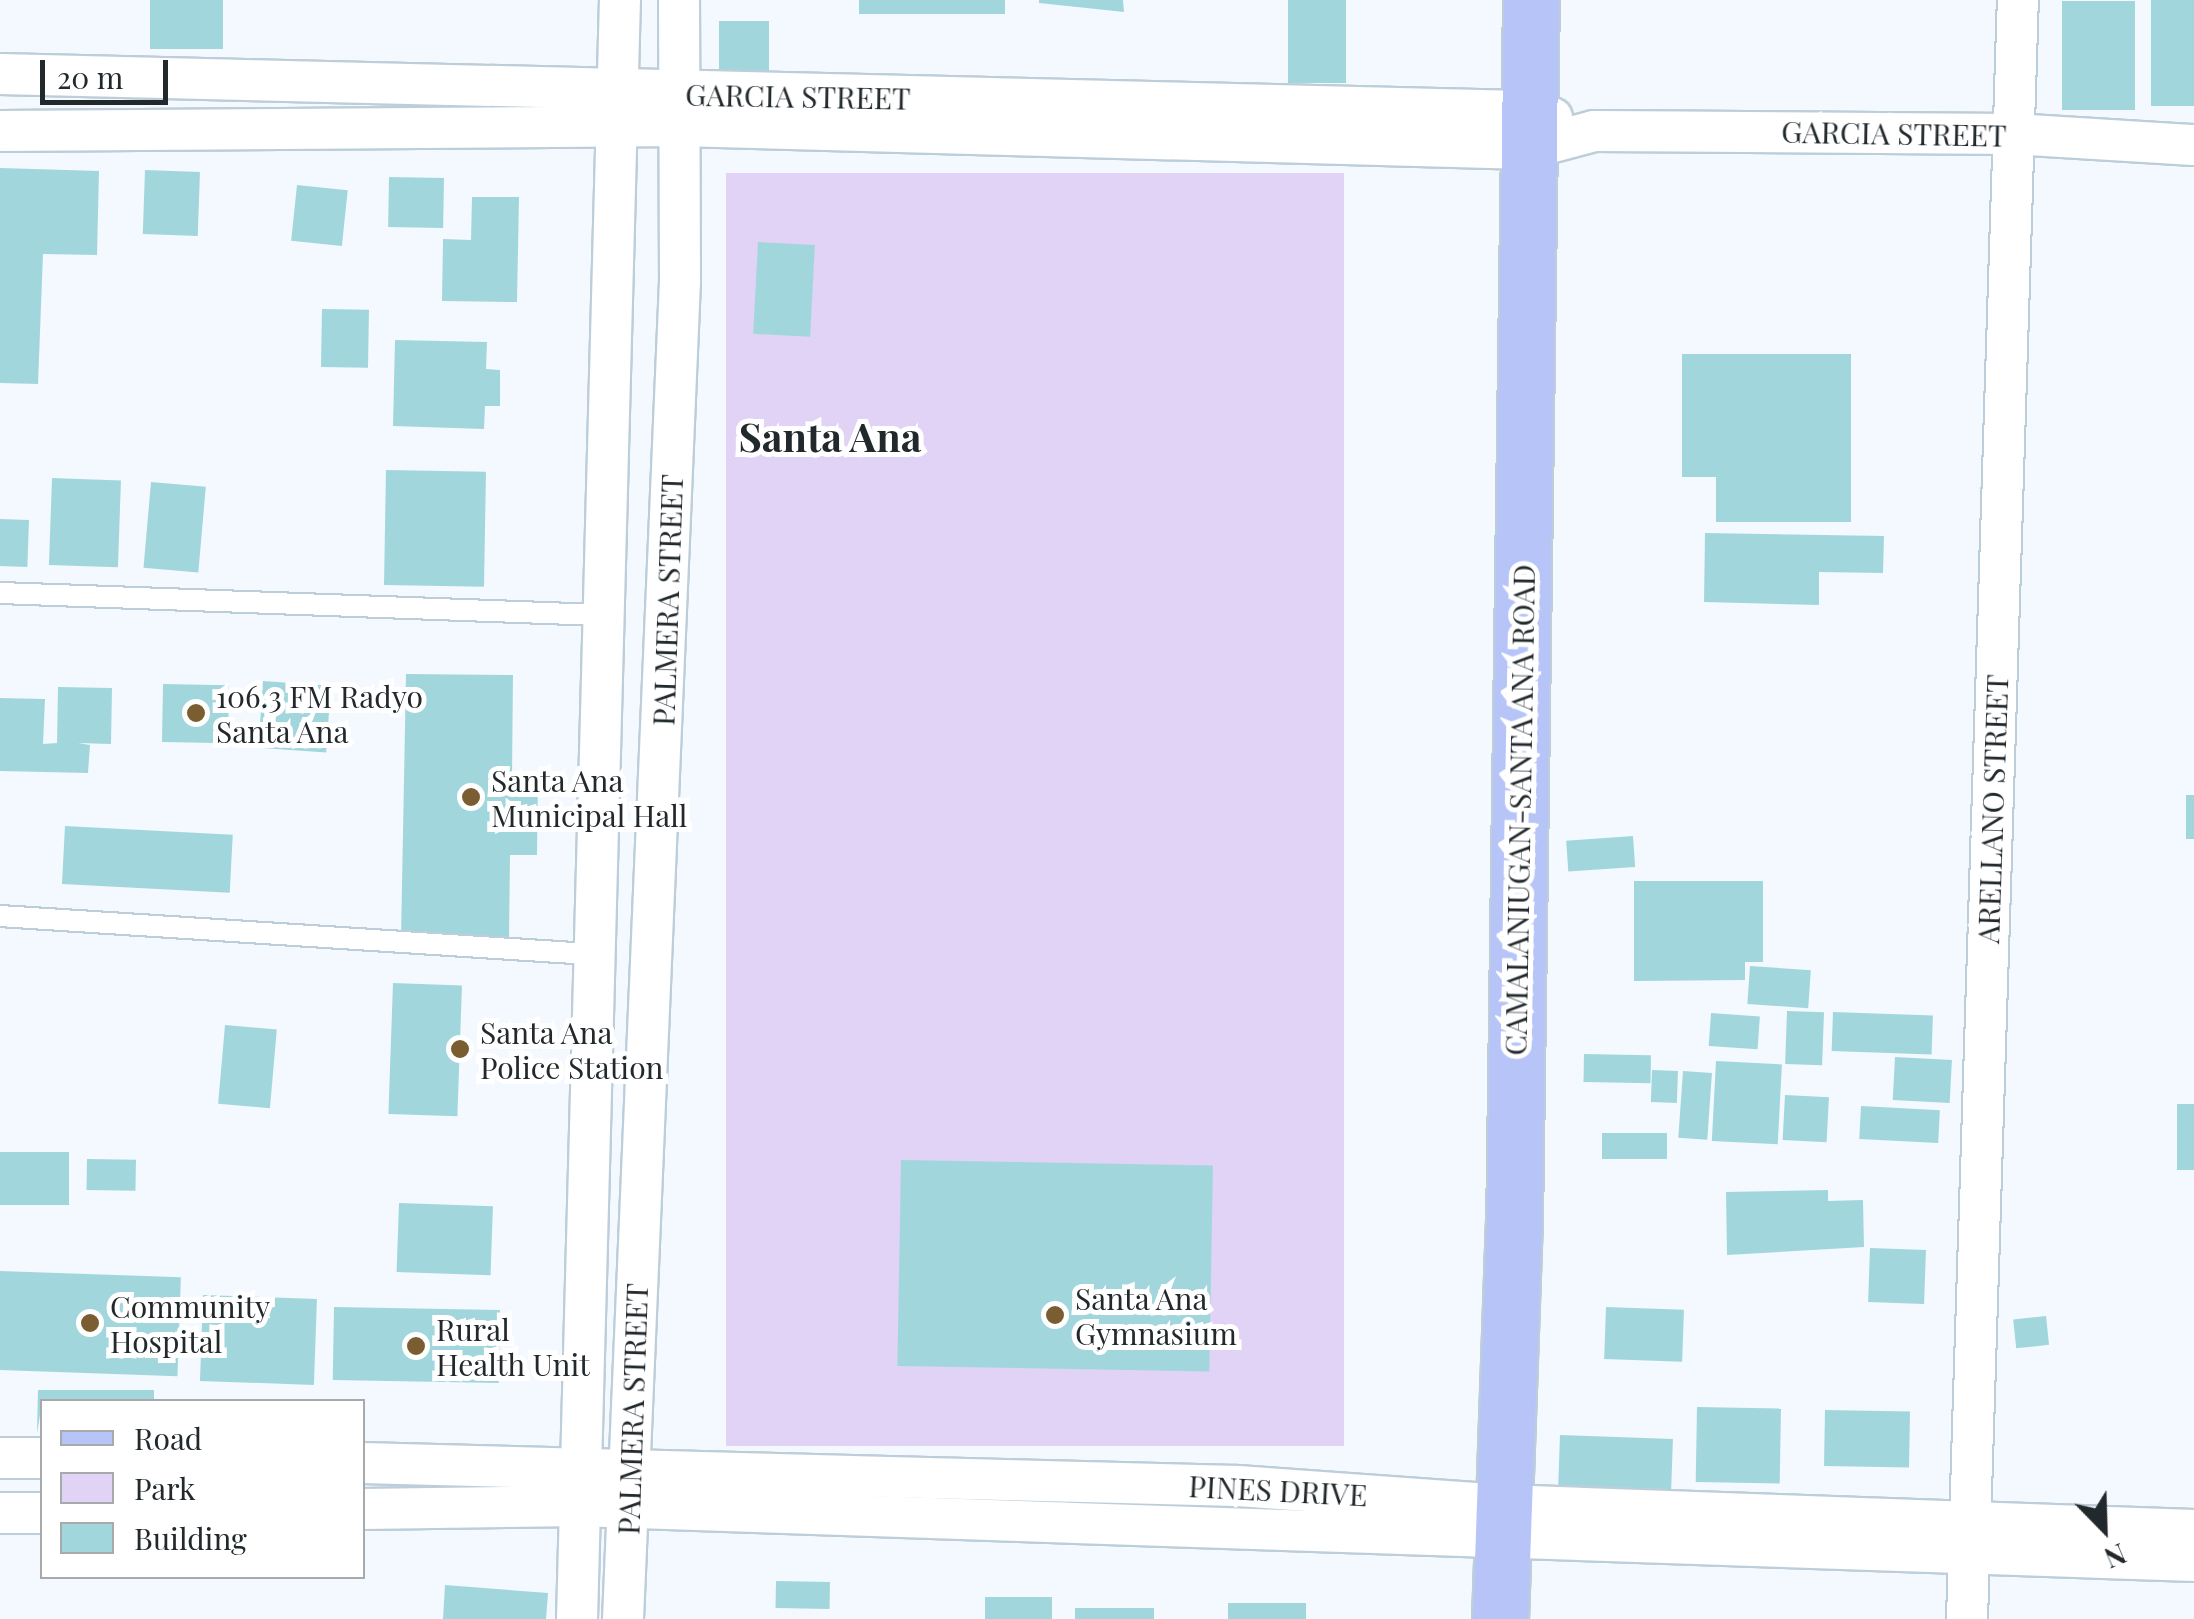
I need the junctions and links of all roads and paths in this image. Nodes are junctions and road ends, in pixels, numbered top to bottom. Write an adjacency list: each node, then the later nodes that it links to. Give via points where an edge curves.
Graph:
1 (620, 0): 6 (street, PALMERA STREET)
2 (679, 0): 7 (street, PALMERA STREET)
3 (1532, 0): 8 (main road, CAMALANIUGAN-SANTA ANA ROAD)
4 (2018, 0): 10 (street, ARELLANO STREET)
5 (0, 74): 6 (street, GARCIA STREET)
6 (615, 109): 7 (street, GARCIA STREET); 9 (street, GARCIA STREET); 13 (street, PALMERA STREET)
7 (681, 110): 8 (street, GARCIA STREET); 15 (street, PALMERA STREET)
8 (1527, 130): 10 (street, GARCIA STREET); 28 (main road, CAMALANIUGAN-SANTA ANA ROAD)
9 (0, 131)
10 (2013, 134): 11 (street, GARCIA STREET); 30 (street, ARELLANO STREET)
11 (2194, 145)
12 (0, 593): 13 (lane)
13 (600, 614): 14 (street, PALMERA STREET)
14 (595, 780): 15 (street); 17 (street, PALMERA STREET)
15 (659, 784): 22 (street, PALMERA STREET)
16 (0, 916): 17 (lane)
17 (590, 954): 21 (street, PALMERA STREET)
18 (0, 1458): 19 (street)
19 (40, 1458)
20 (365, 1463): 21 (street, PINES DRIVE)
21 (580, 1465): 22 (street, PINES DRIVE); 23 (street, PALMERA STREET)
22 (629, 1470): 25 (street, PALMERA STREET); 28 (street, PINES DRIVE, via 1237,1486)
23 (580, 1506): 24 (street, PINES DRIVE); 25 (street, PINES DRIVE); 32 (street, PALMERA STREET)
24 (365, 1509)
25 (628, 1512): 28 (street, PINES DRIVE); 33 (street, PALMERA STREET)
26 (40, 1513): 27 (street)
27 (0, 1514)
28 (1502, 1520): 30 (street, PINES DRIVE); 34 (main road, CAMALANIUGAN-SANTA ANA ROAD)
29 (2194, 1530): 30 (street, PINES DRIVE)
30 (1969, 1538): 31 (street, PINES DRIVE); 35 (street, ARELLANO STREET)
31 (2194, 1562)
32 (577, 1619)
33 (623, 1619)
34 (1500, 1619)
35 (1967, 1619)

